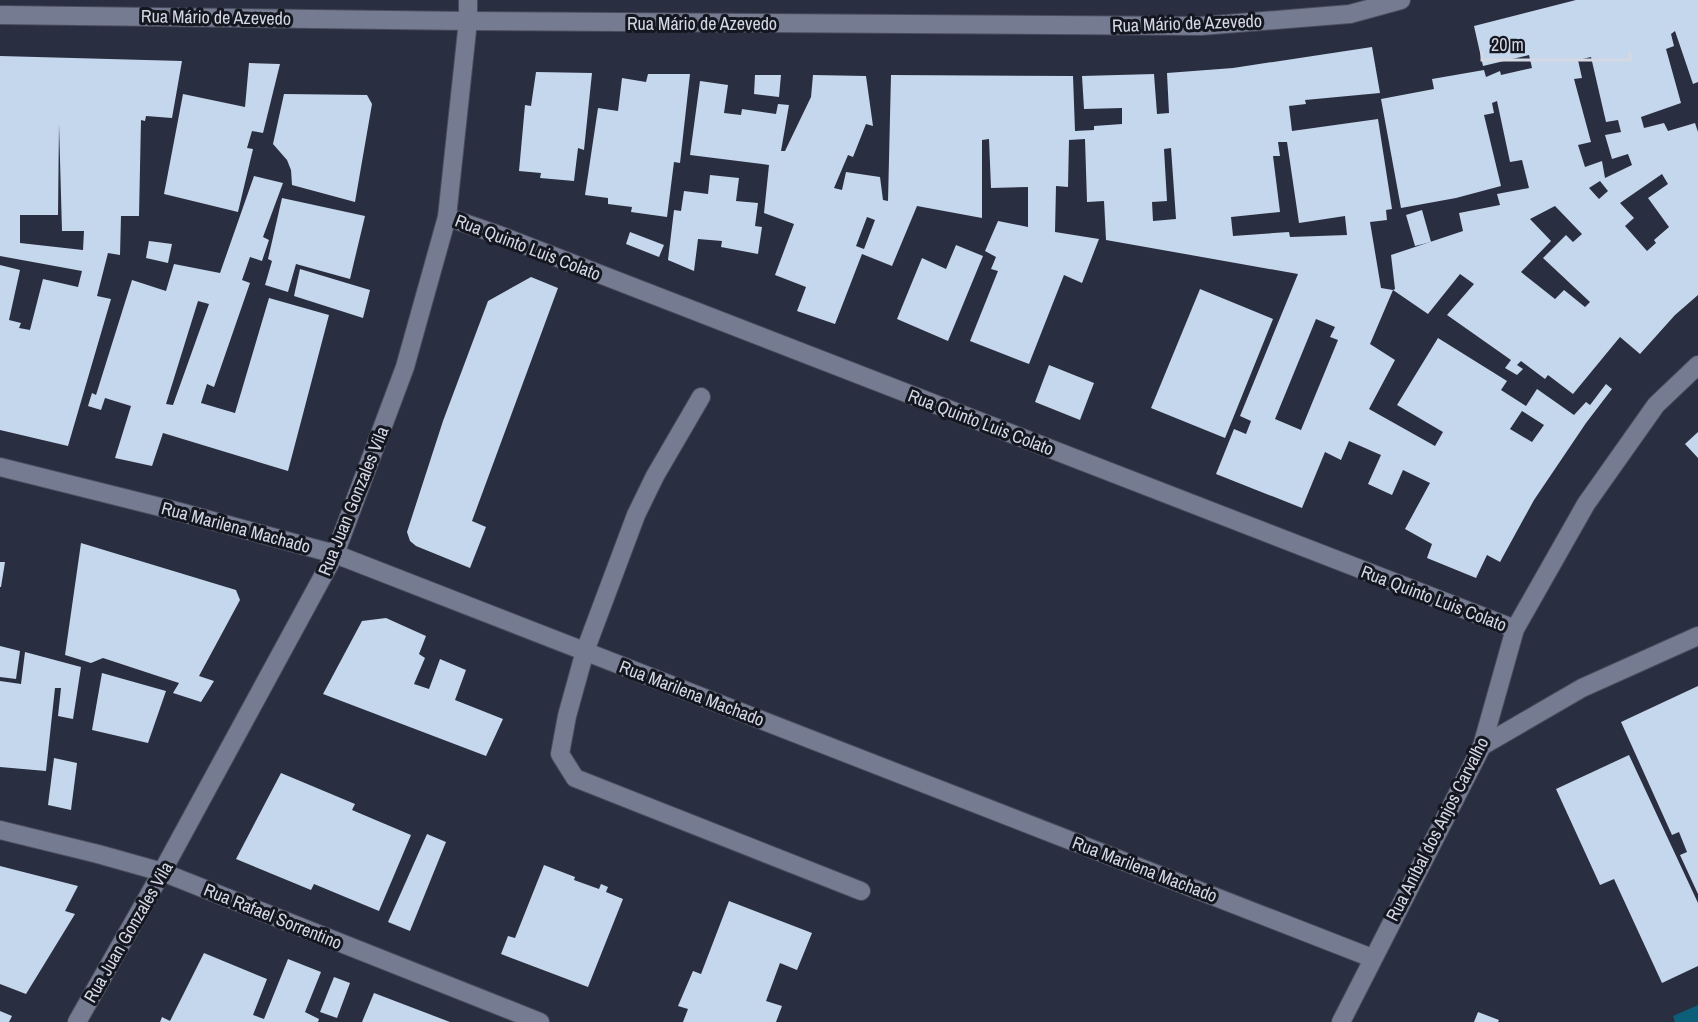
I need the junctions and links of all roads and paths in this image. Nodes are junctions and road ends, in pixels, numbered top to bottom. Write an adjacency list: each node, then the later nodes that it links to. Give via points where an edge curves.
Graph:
1 (468, 0): 4 (street, Rua Juan Gonzales Vila)
2 (1401, 0): 4 (street, Rua Mário de Azevedo, via 1350,14 1201,26)
3 (0, 15): 4 (street, Rua Mário de Azevedo)
4 (468, 21): 5 (street, Rua Juan Gonzales Vila)
5 (447, 217): 9 (street, Rua Juan Gonzales Vila, via 405,367); 10 (street, Rua Quinto Luis Colato)
6 (1698, 364): 10 (street, Rua Aníbal dos Anjos Carvalho, via 1656,405 1586,504)
7 (701, 397): 12 (street, via 636,515)
8 (0, 467): 9 (street, Rua Marilena Machado)
9 (335, 554): 12 (street, Rua Marilena Machado); 15 (street, Rua Juan Gonzales Vila)
10 (1515, 629): 13 (street, Rua Aníbal dos Anjos Carvalho)
11 (1698, 636): 13 (street, via 1582,688)
12 (585, 651): 16 (street, via 560,754 575,778); 17 (street, Rua Marilena Machado)
13 (1482, 746): 17 (street, Rua Aníbal dos Anjos Carvalho)
14 (0, 830): 15 (street, Rua Rafael Sorrentino)
15 (162, 872): 18 (street, Rua Juan Gonzales Vila); 19 (street, Rua Rafael Sorrentino)
16 (861, 891)
17 (1372, 958): 20 (street, Rua Aníbal dos Anjos Carvalho)
18 (77, 1022)
19 (540, 1022)
20 (1341, 1022)

